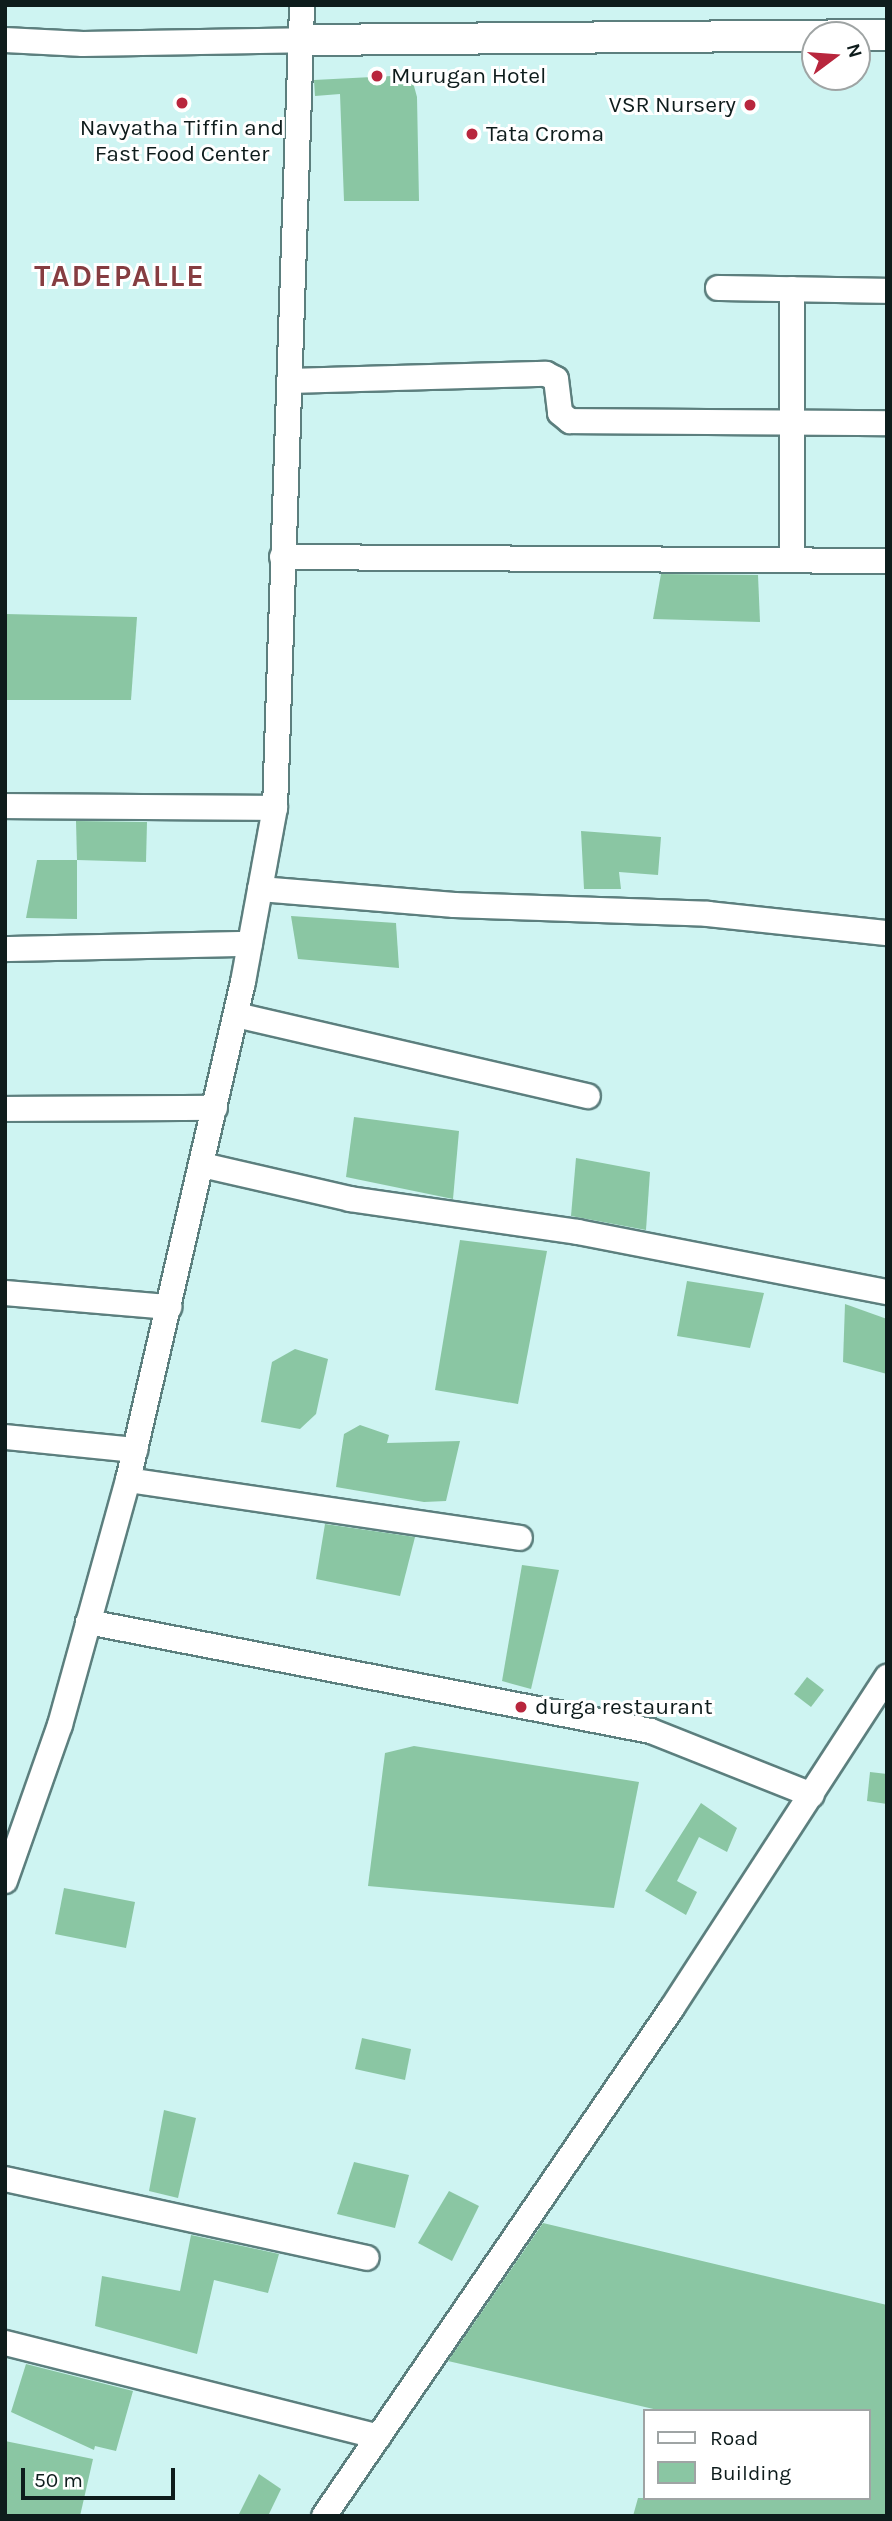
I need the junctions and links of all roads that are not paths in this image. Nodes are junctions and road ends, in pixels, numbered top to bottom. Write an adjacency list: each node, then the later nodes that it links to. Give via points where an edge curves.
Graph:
1 (302, 5): 4 (street)
2 (887, 35): 4 (main road)
3 (5, 40): 4 (street, via 83,44)
4 (303, 40): 8 (street)
5 (718, 288): 6 (street)
6 (792, 289): 7 (street); 9 (street)
7 (887, 291)
8 (289, 381): 9 (street, via 545,374 556,379 560,413 570,421); 11 (street)
9 (792, 422): 10 (street); 12 (street)
10 (887, 423)
11 (282, 557): 12 (street, via 540,561); 15 (street)
12 (792, 557): 13 (street)
13 (887, 561)
14 (5, 806): 15 (street)
15 (275, 808): 16 (street)
16 (260, 889): 17 (street, via 454,905 708,914); 18 (street)
17 (887, 933)
18 (250, 944): 19 (street); 20 (street)
19 (5, 949)
20 (236, 1015): 21 (street); 22 (street)
21 (588, 1096)
22 (215, 1108): 23 (street); 24 (street)
23 (5, 1109)
24 (202, 1165): 25 (street, via 350,1199 578,1232); 27 (street)
25 (887, 1292)
26 (5, 1293): 27 (street)
27 (169, 1307): 29 (street)
28 (5, 1437): 29 (street)
29 (135, 1450): 30 (street)
30 (128, 1480): 31 (street); 32 (street)
31 (520, 1538)
32 (88, 1622): 34 (street, via 651,1731); 35 (street, via 60,1725)
33 (887, 1677): 34 (street)
34 (812, 1795): 39 (street)
35 (5, 1881)
36 (5, 2179): 37 (street)
37 (366, 2258)
38 (5, 2343): 39 (street)
39 (378, 2437): 40 (street)
40 (324, 2516)

